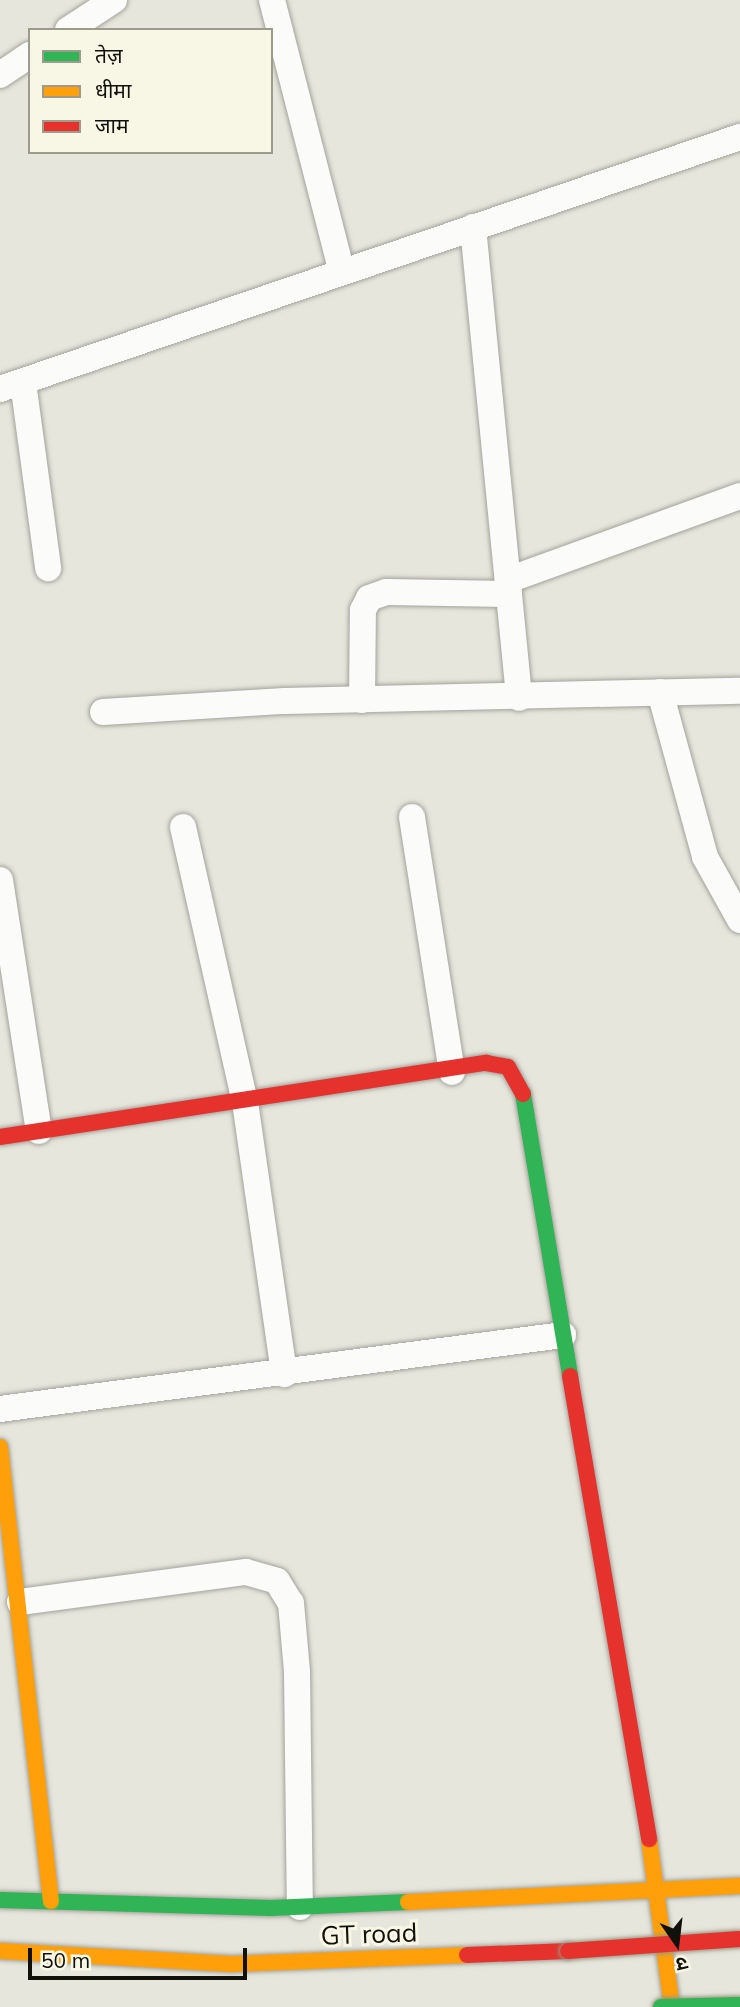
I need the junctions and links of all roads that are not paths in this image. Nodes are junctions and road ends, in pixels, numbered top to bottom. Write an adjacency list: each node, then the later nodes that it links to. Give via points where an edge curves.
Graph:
1 (114, 0): 3 (street)
2 (272, 0): 8 (street)
3 (71, 28)
4 (28, 56): 5 (street)
5 (0, 75)
6 (740, 136): 7 (street)
7 (473, 227): 8 (street); 12 (street)
8 (342, 272): 9 (street)
9 (11, 386): 11 (street)
10 (740, 496): 12 (street)
11 (48, 568)
12 (508, 587): 15 (street); 16 (street, via 386,592 369,598 362,610)
13 (740, 691): 14 (street)
14 (660, 692): 15 (street); 21 (street, via 701,845 722,894)
15 (519, 698): 16 (street)
16 (362, 700): 17 (street)
17 (103, 712)
18 (412, 817): 22 (street)
19 (183, 827): 23 (street)
20 (0, 880): 24 (street)
21 (740, 920)
22 (452, 1072): 23 (main road); 26 (main road, via 498,1063 508,1067 521,1085)
23 (245, 1102): 24 (main road); 27 (street)
24 (39, 1131): 25 (main road)
25 (0, 1136)
26 (563, 1335): 27 (street); 32 (main road)
27 (284, 1374): 28 (street)
28 (0, 1409)
29 (0, 1447): 30 (main road)
30 (20, 1602): 34 (main road); 35 (street, via 246,1572 277,1581 291,1603 298,1672)
31 (740, 1886): 32 (main road)
32 (658, 1892): 35 (main road); 40 (main road)
33 (0, 1900): 34 (main road)
34 (51, 1901): 35 (main road)
35 (300, 1907)
36 (740, 1939): 37 (main road, GT road, bridge, via 568,1951 232,1964)
37 (0, 1951)
38 (740, 2005): 39 (main road, bridge)
39 (661, 2007)
40 (672, 2007)

